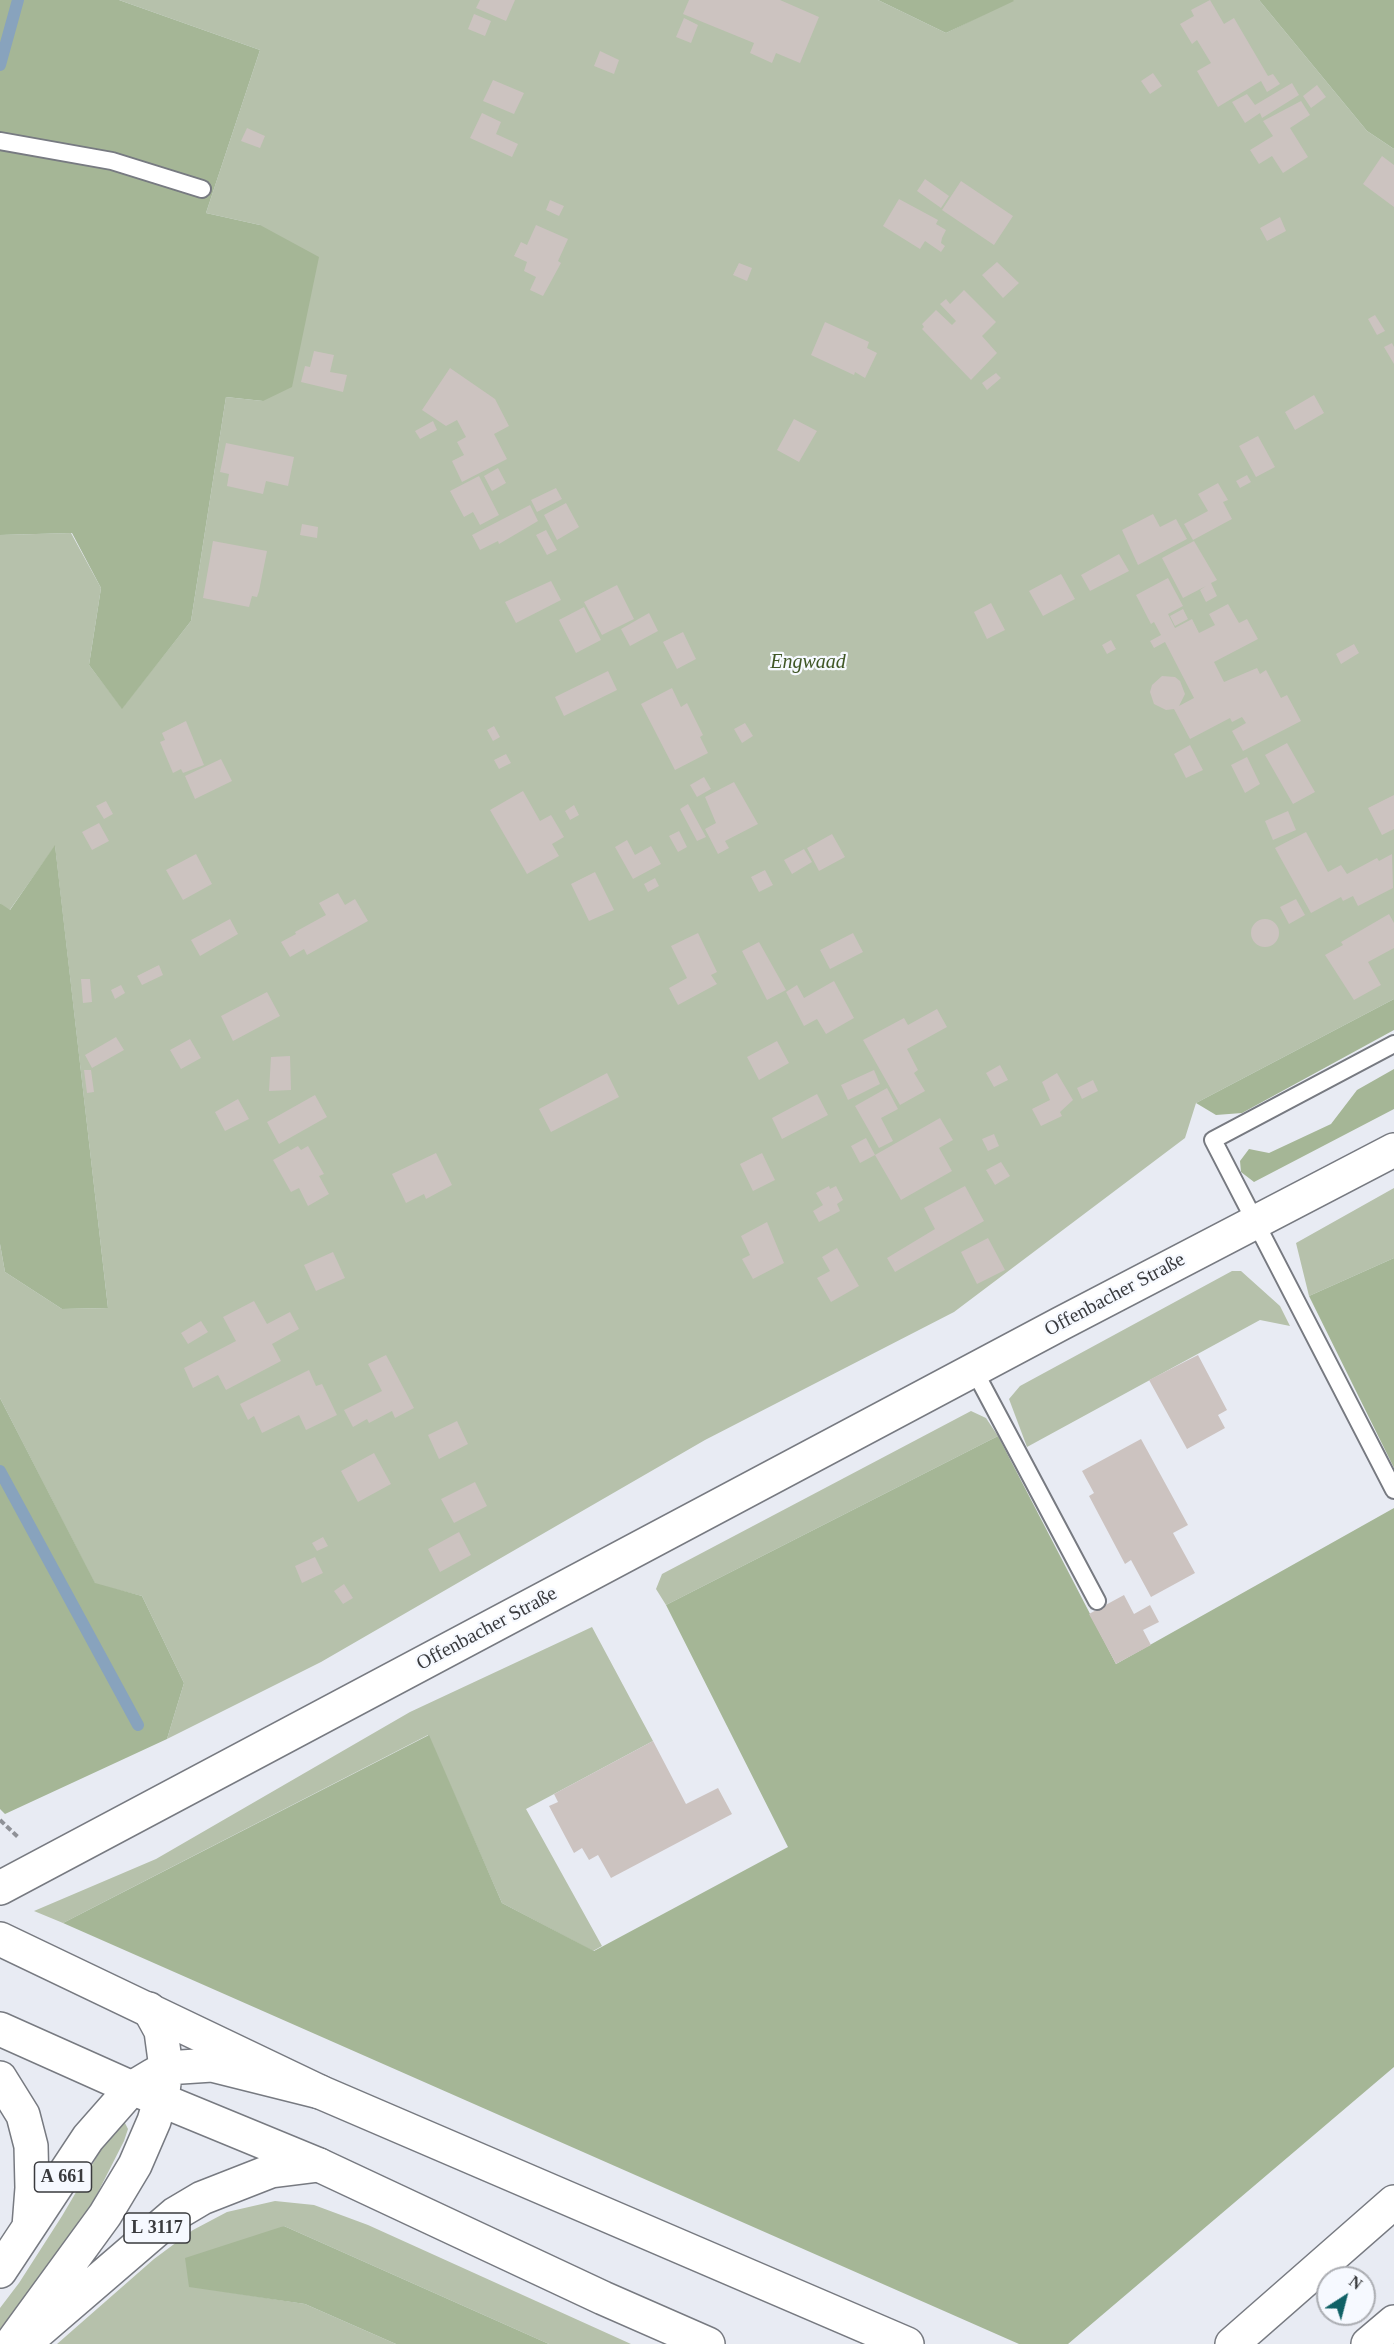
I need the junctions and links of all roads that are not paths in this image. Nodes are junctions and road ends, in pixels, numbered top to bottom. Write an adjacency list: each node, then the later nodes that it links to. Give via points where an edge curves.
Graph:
1 (0, 141): 2 (lane, via 111,161)
2 (202, 189)
3 (1394, 1044): 5 (lane, via 1213,1140)
4 (1394, 1150): 5 (main road, Offenbacher Straße)
5 (1256, 1222): 6 (main road, Offenbacher Straße); 7 (lane)
6 (974, 1370): 8 (lane); 9 (main road, Offenbacher Straße)
7 (1394, 1490)
8 (1096, 1601)
9 (0, 1888)
10 (7, 1942): 11 (main road)
11 (149, 2009): 14 (main road, L 3117, via 161,2031); 15 (main road)
12 (0, 2029): 14 (main road)
13 (0, 2078): 18 (main road, A 661, via 23,2115 31,2146)
14 (153, 2085): 15 (main road, via 212,2065); 16 (main road); 18 (main road, A 661, via 88,2138); 21 (main road, L 3117, via 135,2164 105,2215)
15 (320, 2092): 24 (main road)
16 (319, 2165): 22 (main road, L 3117, via 271,2171 202,2198 176,2214); 23 (main road)
17 (1394, 2202): 25 (main road)
18 (28, 2229): 19 (main road, A 661)
19 (0, 2271)
20 (1394, 2322): 26 (main road)
21 (11, 2344)
22 (24, 2344)
23 (708, 2344)
24 (907, 2344)
25 (1232, 2344)
26 (1368, 2344)

